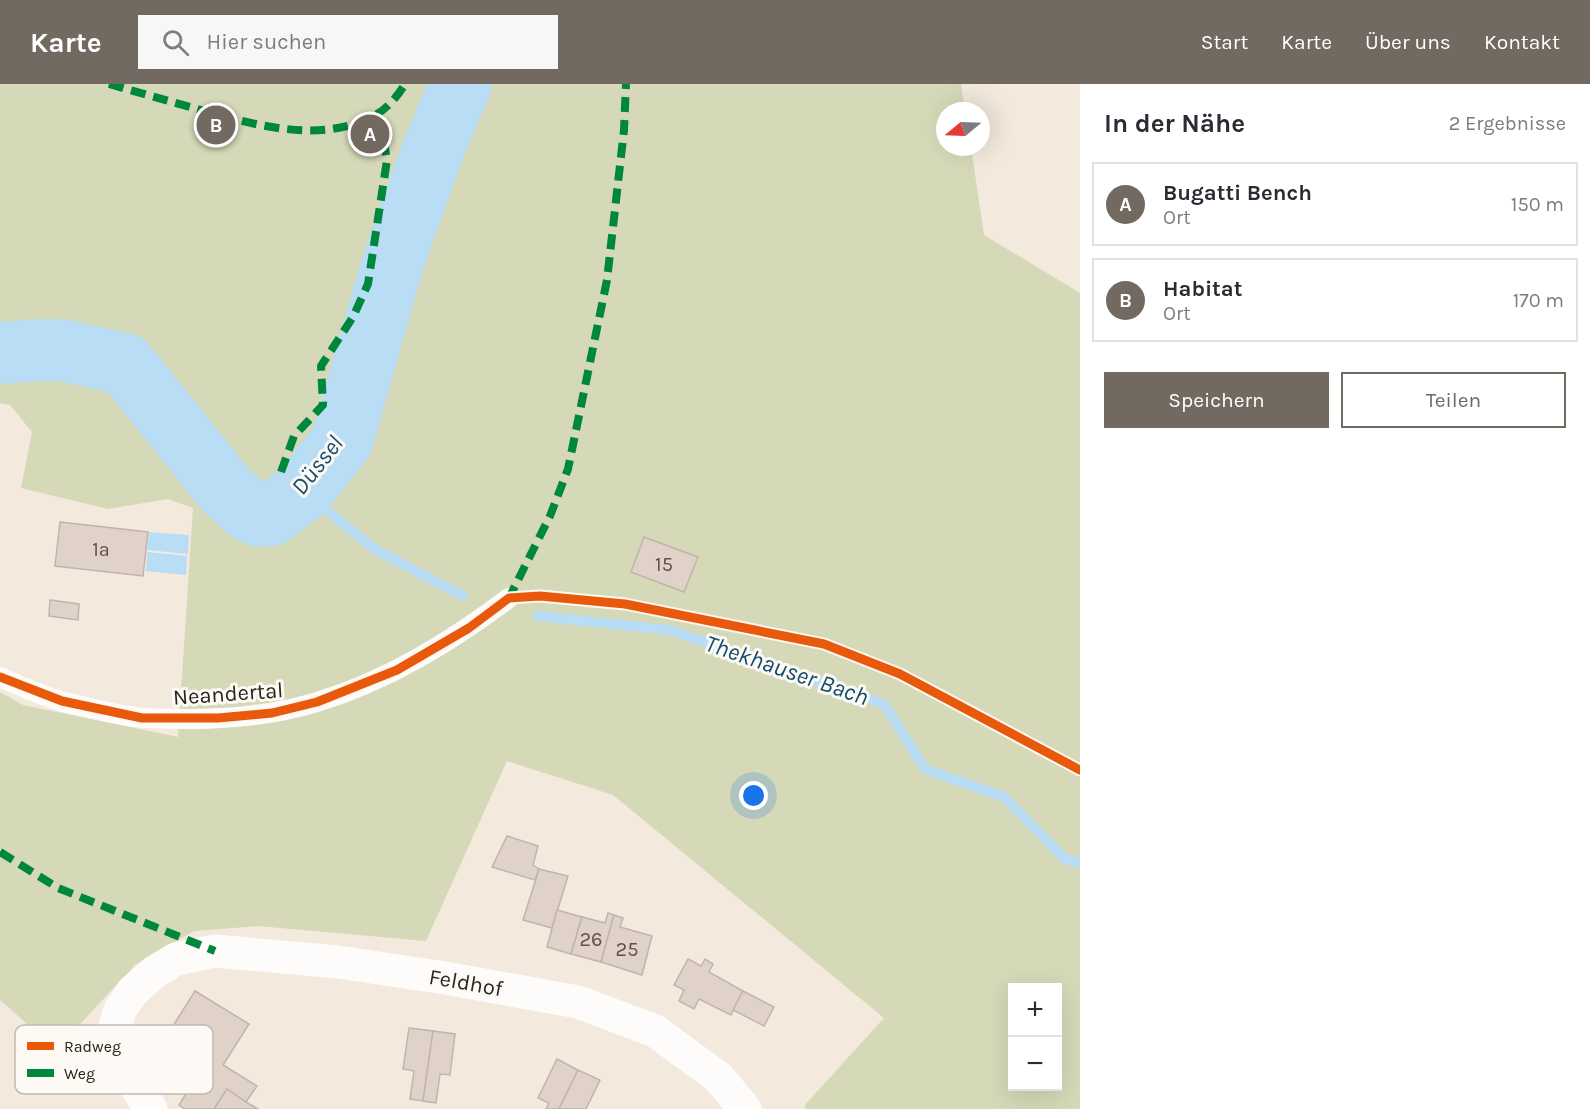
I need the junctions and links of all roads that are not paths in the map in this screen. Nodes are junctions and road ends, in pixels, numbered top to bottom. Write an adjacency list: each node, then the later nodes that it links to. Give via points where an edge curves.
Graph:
1 (509, 598): 2 (lane, Neandertal, via 469,628 397,670 317,702 272,713 142,718 62,701)
2 (0, 677)
3 (115, 1025): 6 (main road, Feldhof, via 132,992 176,959 214,951 339,962 578,1002 656,1031 718,1077)
4 (141, 1094): 5 (main road, Feldhof)
5 (151, 1109)
6 (745, 1109)

